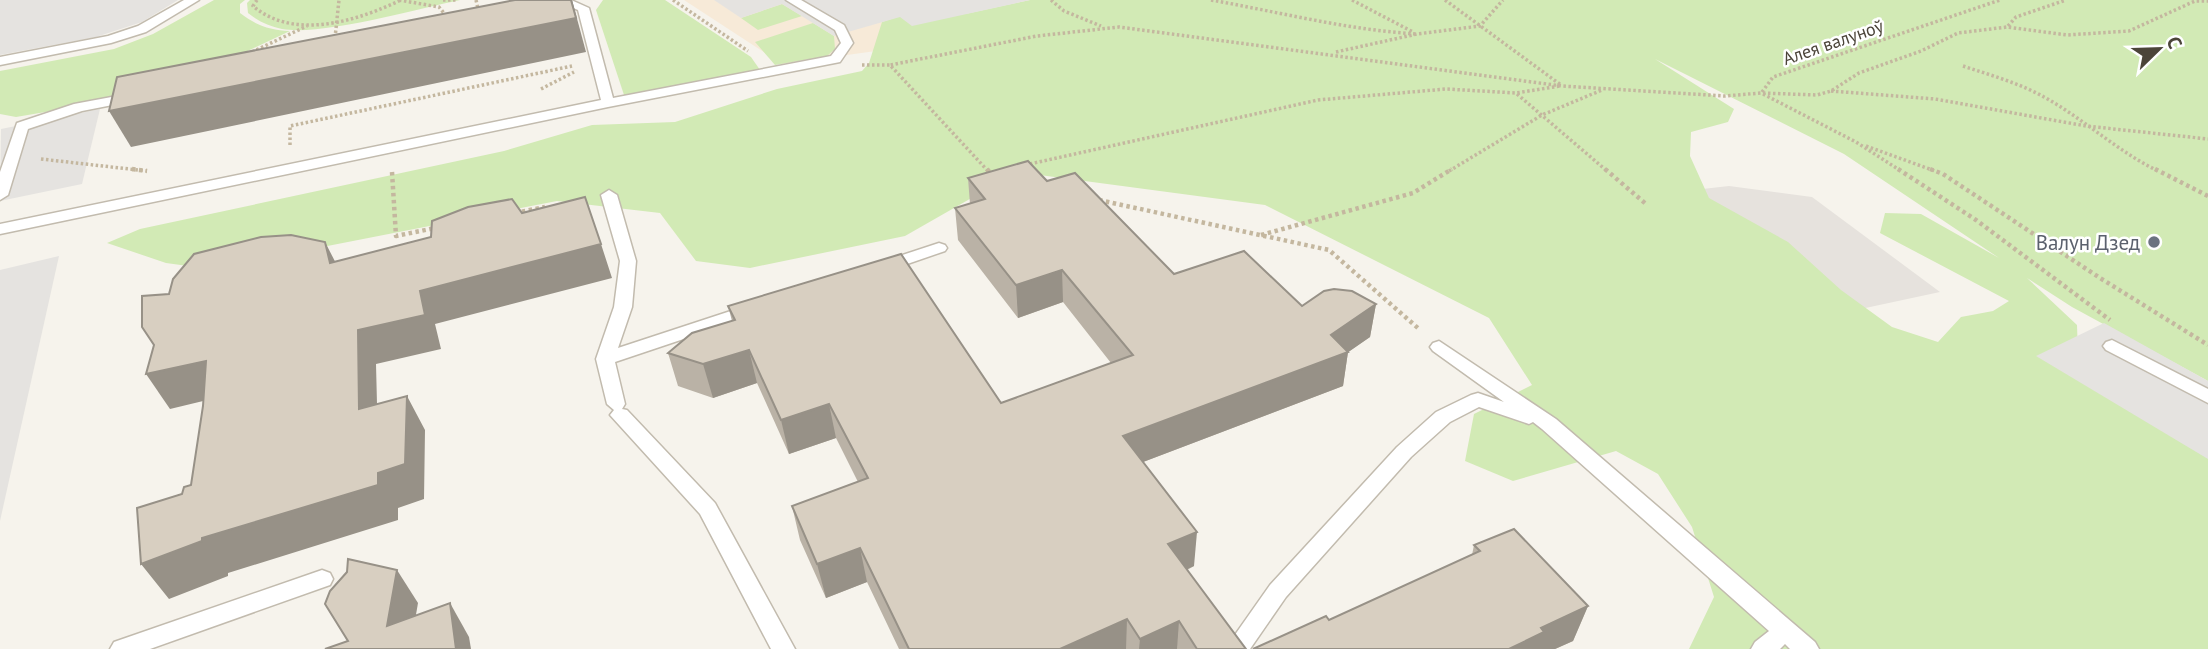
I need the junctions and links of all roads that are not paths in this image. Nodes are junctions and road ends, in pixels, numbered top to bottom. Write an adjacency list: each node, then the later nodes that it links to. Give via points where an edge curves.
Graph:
1 (193, 0): 4 (lane, via 142,29 111,40)
2 (560, 0): 6 (lane, via 583,8)
3 (792, 0): 6 (lane, via 840,28 846,43 835,59)
4 (0, 61)
5 (147, 94): 7 (lane, via 79,107 22,126)
6 (608, 103): 9 (lane)
7 (0, 195)
8 (609, 195): 15 (lane, via 628,261 624,307)
9 (0, 229)
10 (939, 248): 11 (lane)
11 (862, 274)
12 (772, 304): 15 (lane)
13 (2112, 346): 16 (lane)
14 (1439, 347): 17 (lane)
15 (605, 359): 21 (lane, via 618,410 708,509)
16 (2208, 397)
17 (1549, 424): 19 (lane); 22 (lane, via 1478,400 1443,417 1404,452 1278,591)
18 (322, 579): 20 (lane)
19 (1786, 631): 23 (lane); 24 (lane)
20 (122, 649)
21 (783, 649)
22 (1237, 649)
23 (1763, 649)
24 (1807, 649)

